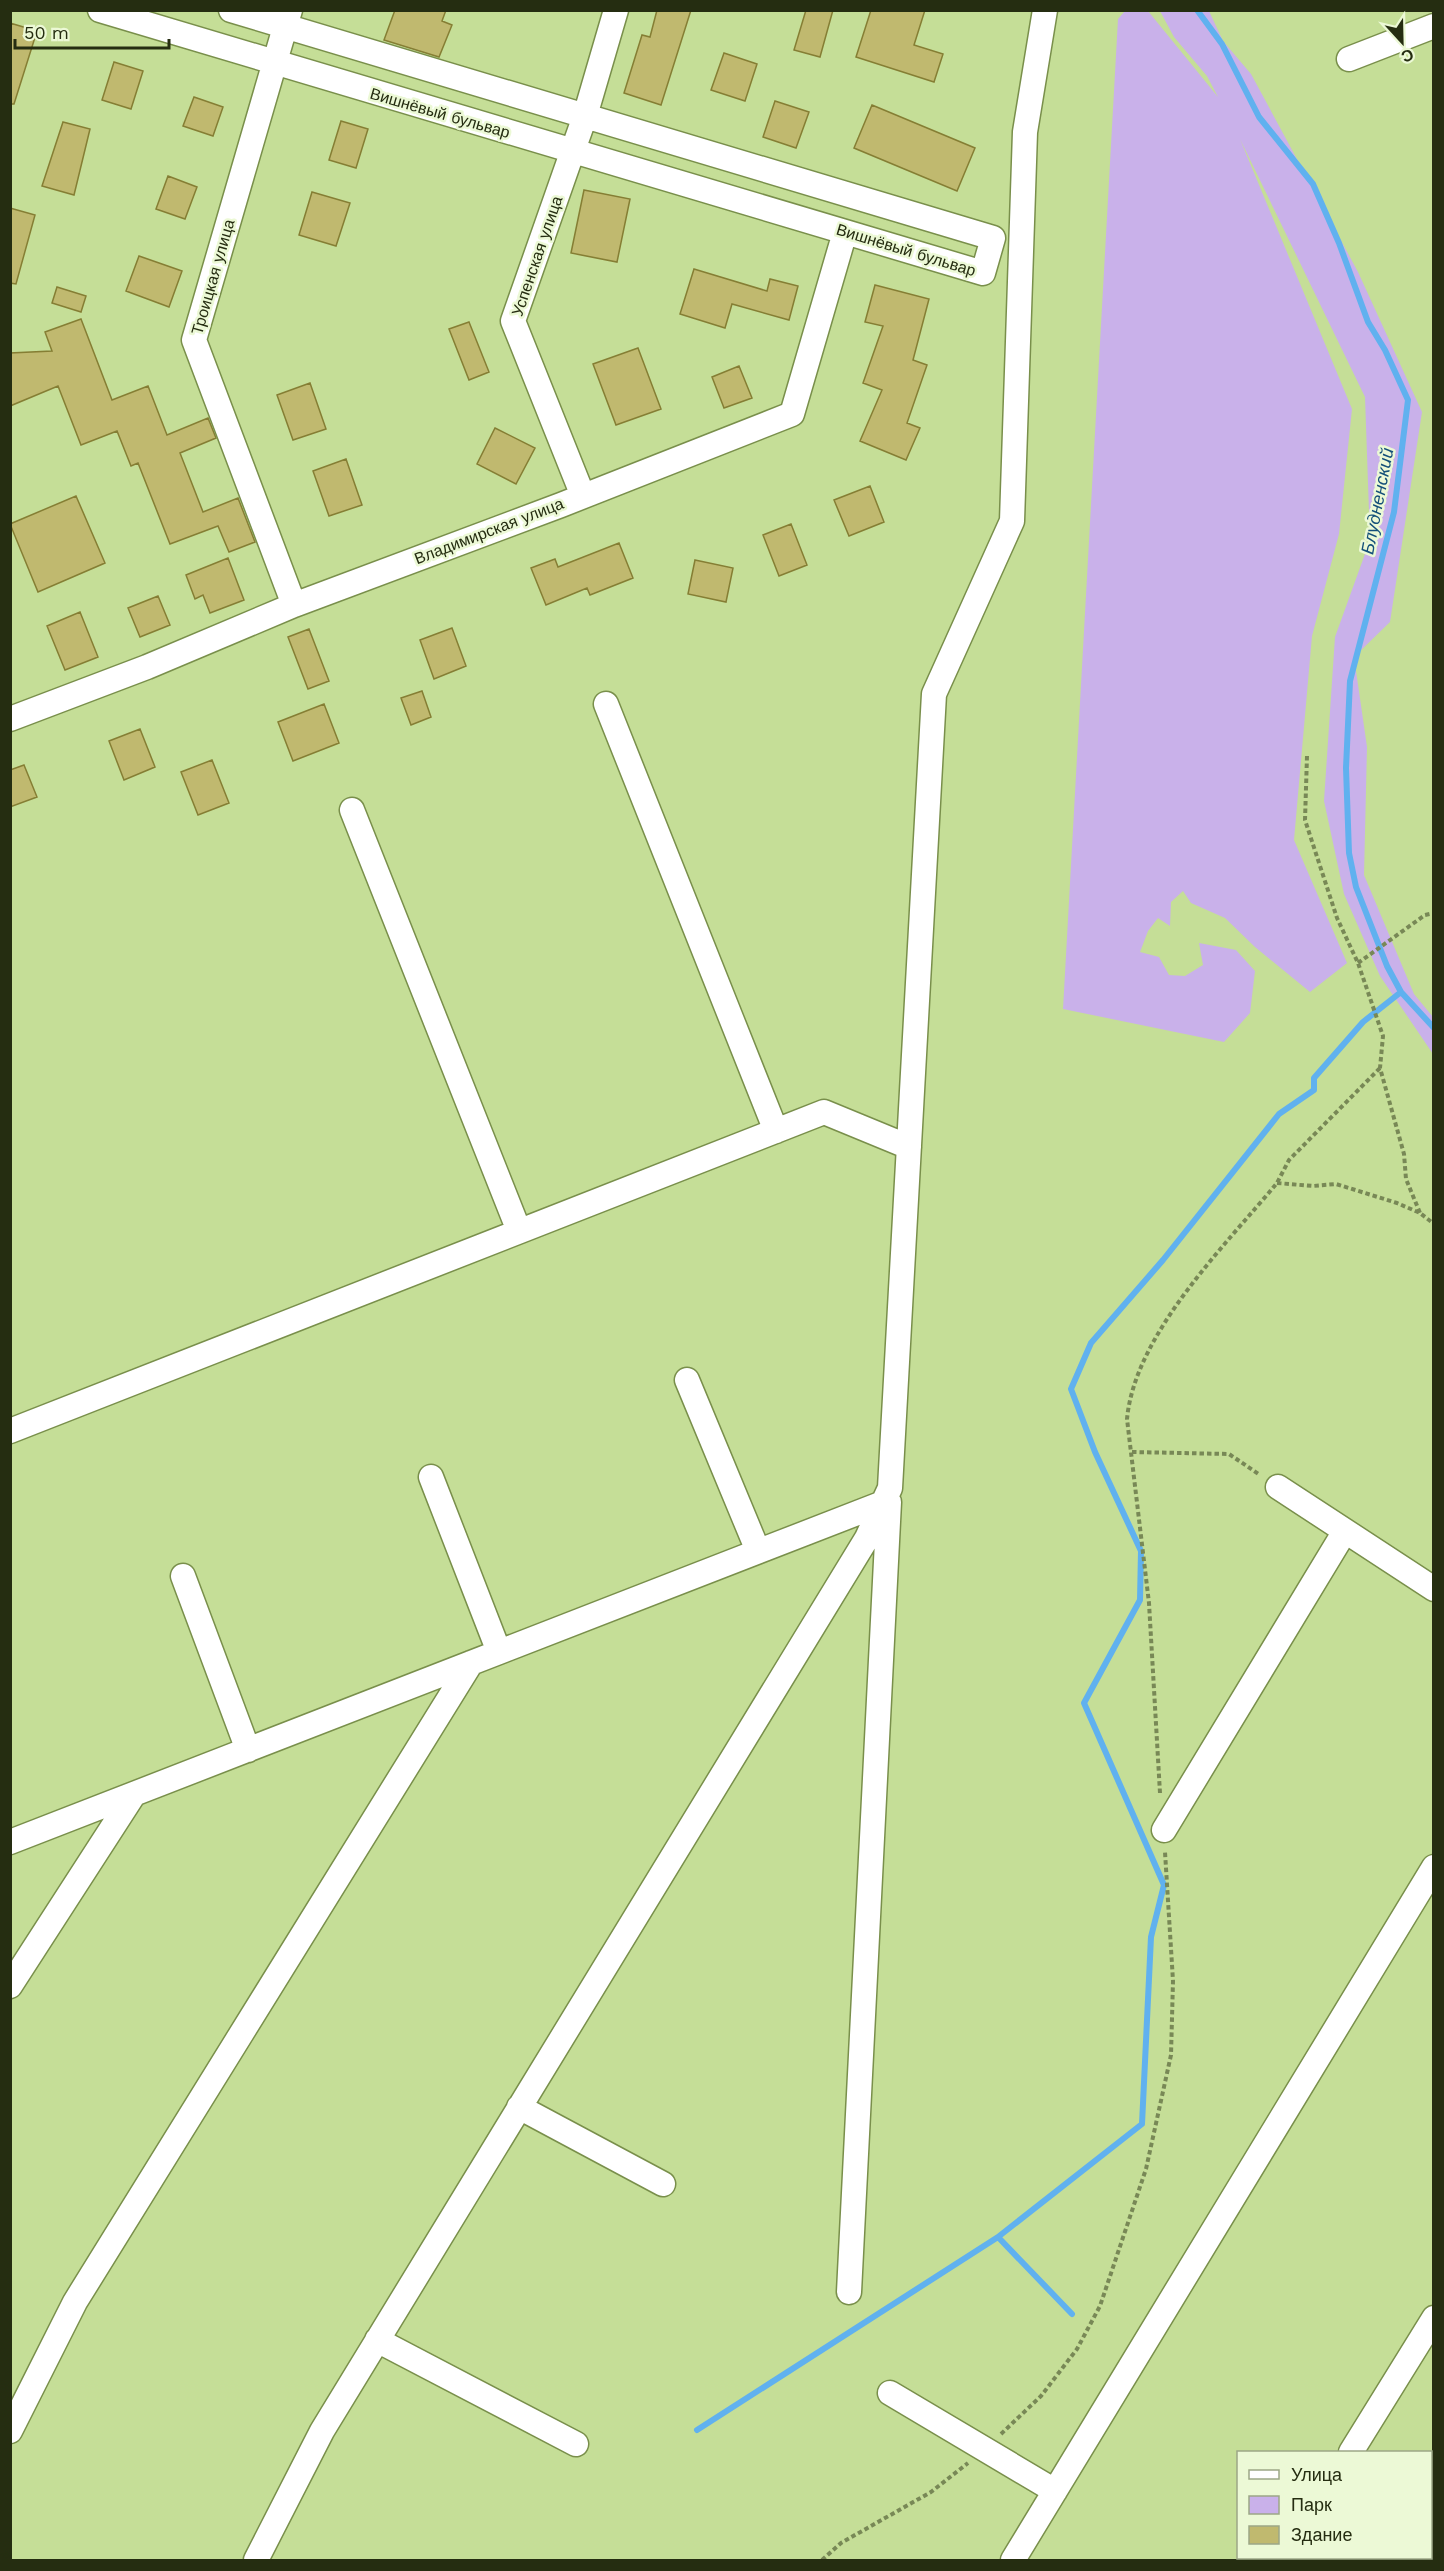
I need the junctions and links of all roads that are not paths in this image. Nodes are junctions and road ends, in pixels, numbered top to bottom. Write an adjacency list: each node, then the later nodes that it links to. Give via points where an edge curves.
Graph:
1 (100, 10): 8 (street, Вишнёвый бульвар)
2 (231, 10): 5 (street, Вишнёвый бульвар)
3 (616, 10): 9 (street, Успенская улица)
4 (1045, 10): 18 (street, via 1025,132 1012,521 934,694)
5 (287, 19): 8 (street, Троицкая улица); 9 (street, Вишнёвый бульвар)
6 (1434, 26): 7 (street)
7 (1349, 60)
8 (274, 64): 10 (street, Вишнёвый бульвар); 13 (street, Троицкая улица, via 195,340)
9 (585, 116): 10 (street, Успенская улица); 11 (street, Вишнёвый бульвар, via 993,238 983,273)
10 (573, 152): 11 (street, Вишнёвый бульвар); 12 (street, Успенская улица, via 513,321)
11 (845, 232): 12 (street, Владимирская улица, via 792,414)
12 (583, 496): 13 (street, Владимирская улица)
13 (294, 605): 15 (street, Владимирская улица, via 147,667)
14 (606, 704): 17 (street)
15 (12, 716)
16 (352, 810): 19 (street)
17 (776, 1131): 18 (street, via 824,1112); 19 (street)
18 (909, 1147): 24 (street)
19 (519, 1231): 21 (street)
20 (687, 1380): 26 (street)
21 (10, 1431)
22 (431, 1477): 29 (street)
23 (1278, 1487): 25 (street)
24 (886, 1495): 26 (street); 37 (street, via 867,1538); 39 (street)
25 (1345, 1531): 28 (street); 33 (street)
26 (758, 1551): 29 (street)
27 (183, 1576): 31 (street)
28 (1434, 1589)
29 (499, 1652): 30 (street)
30 (471, 1663): 31 (street); 43 (street, via 75,2302)
31 (248, 1750): 32 (street)
32 (134, 1794): 34 (street); 36 (street)
33 (1164, 1830)
34 (10, 1842)
35 (1434, 1867): 46 (street)
36 (10, 1986)
37 (519, 2107): 38 (street); 41 (street)
38 (663, 2184)
39 (849, 2292)
40 (1434, 2318): 45 (street)
41 (377, 2340): 44 (street); 47 (street, via 322,2431)
42 (890, 2393): 46 (street)
43 (10, 2431)
44 (576, 2444)
45 (1353, 2451)
46 (1055, 2491): 48 (street)
47 (256, 2560)
48 (1013, 2560)

